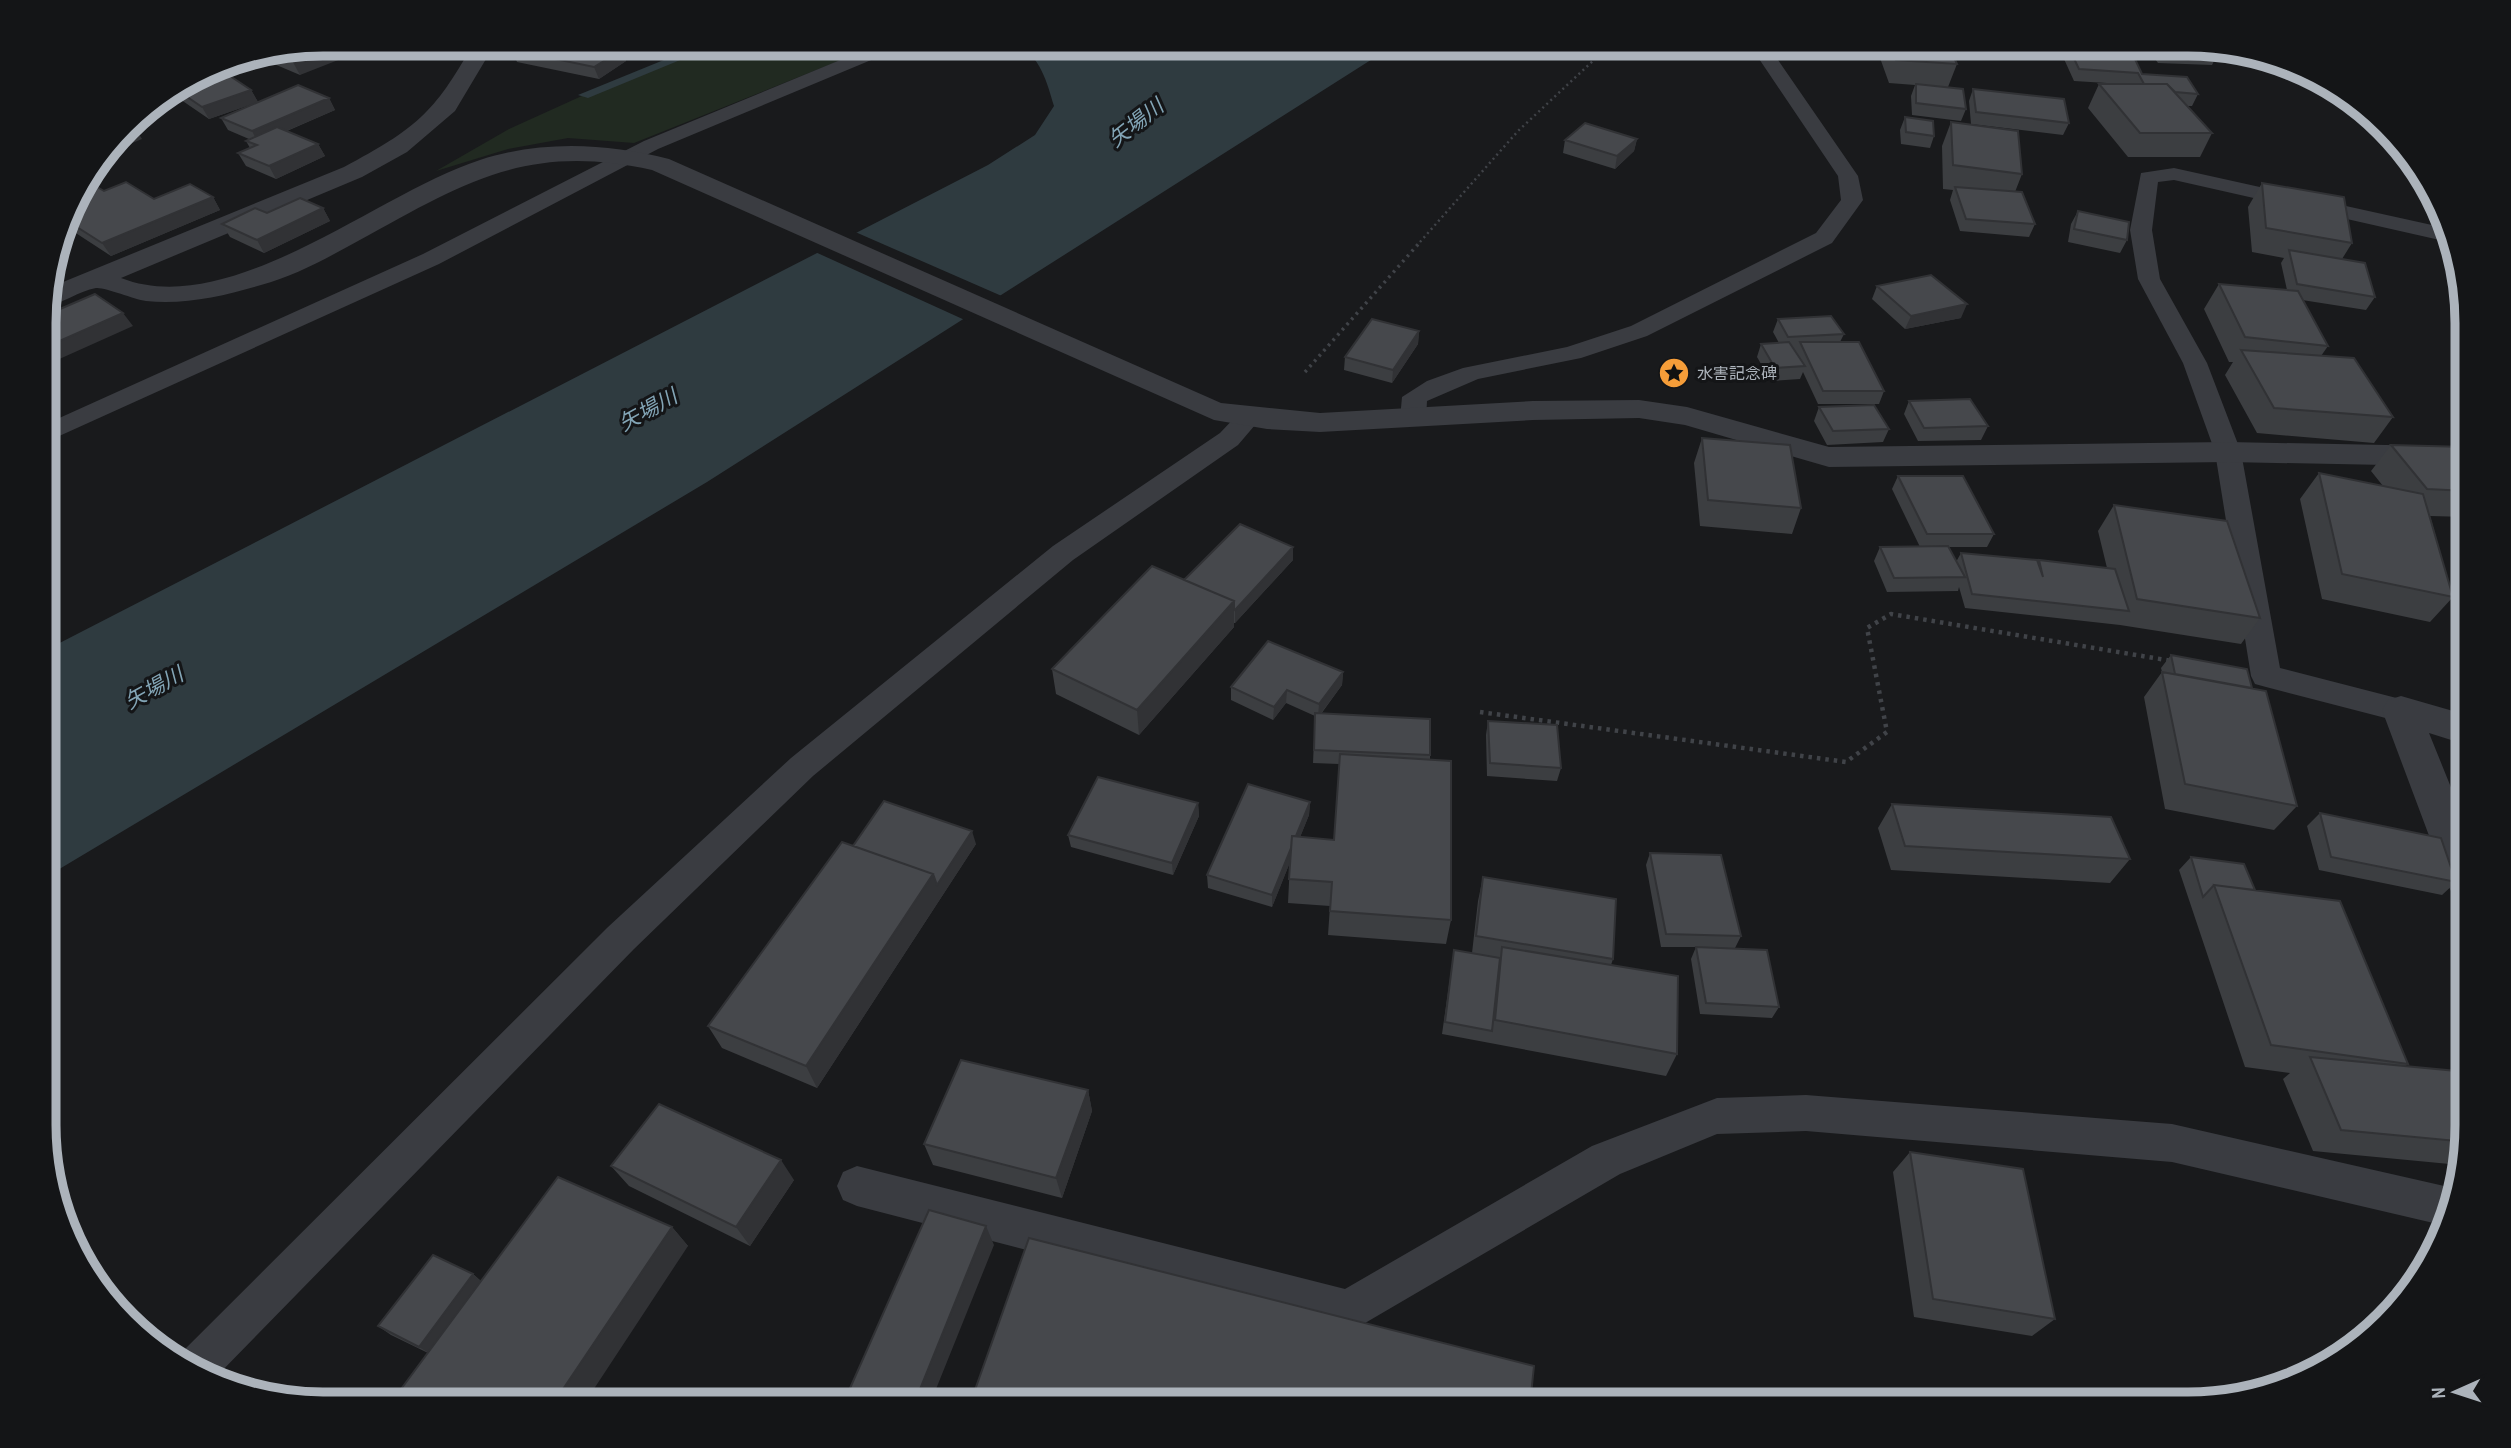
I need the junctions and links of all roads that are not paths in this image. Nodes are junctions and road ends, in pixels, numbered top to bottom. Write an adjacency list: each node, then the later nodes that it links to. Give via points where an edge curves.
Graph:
1 (477, 56): 6 (street, via 440,114 390,152 354,172)
2 (865, 56): 4 (lane)
3 (1766, 56): 9 (lane, via 1847,176 1852,200 1824,238 1639,331 1572,353 1472,373 1436,386 1415,397)
4 (629, 155): 6 (street, via 559,153 469,172 291,265 220,288 139,293); 8 (street, via 660,164 1214,411); 10 (lane, via 431,259)
5 (2440, 234): 11 (lane, via 2174,174 2148,177 2141,230 2149,279 2195,363)
6 (100, 278): 7 (street)
7 (58, 294)
8 (1248, 418): 9 (street, via 1289,422); 18 (lane, via 1229,439 1063,553 802,767 621,938)
9 (1413, 419): 11 (street, via 1575,407 1642,409 1711,422 1798,452 1829,457)
10 (56, 429)
11 (2228, 452): 12 (street); 13 (lane, via 2266,676)
12 (2455, 458)
13 (2400, 710): 14 (street); 15 (street)
14 (2455, 726)
15 (2455, 850)
16 (857, 1186): 17 (lane, via 1348,1311 1606,1160 1717,1116 1806,1113 2172,1143)
17 (2443, 1205)
18 (200, 1362)

